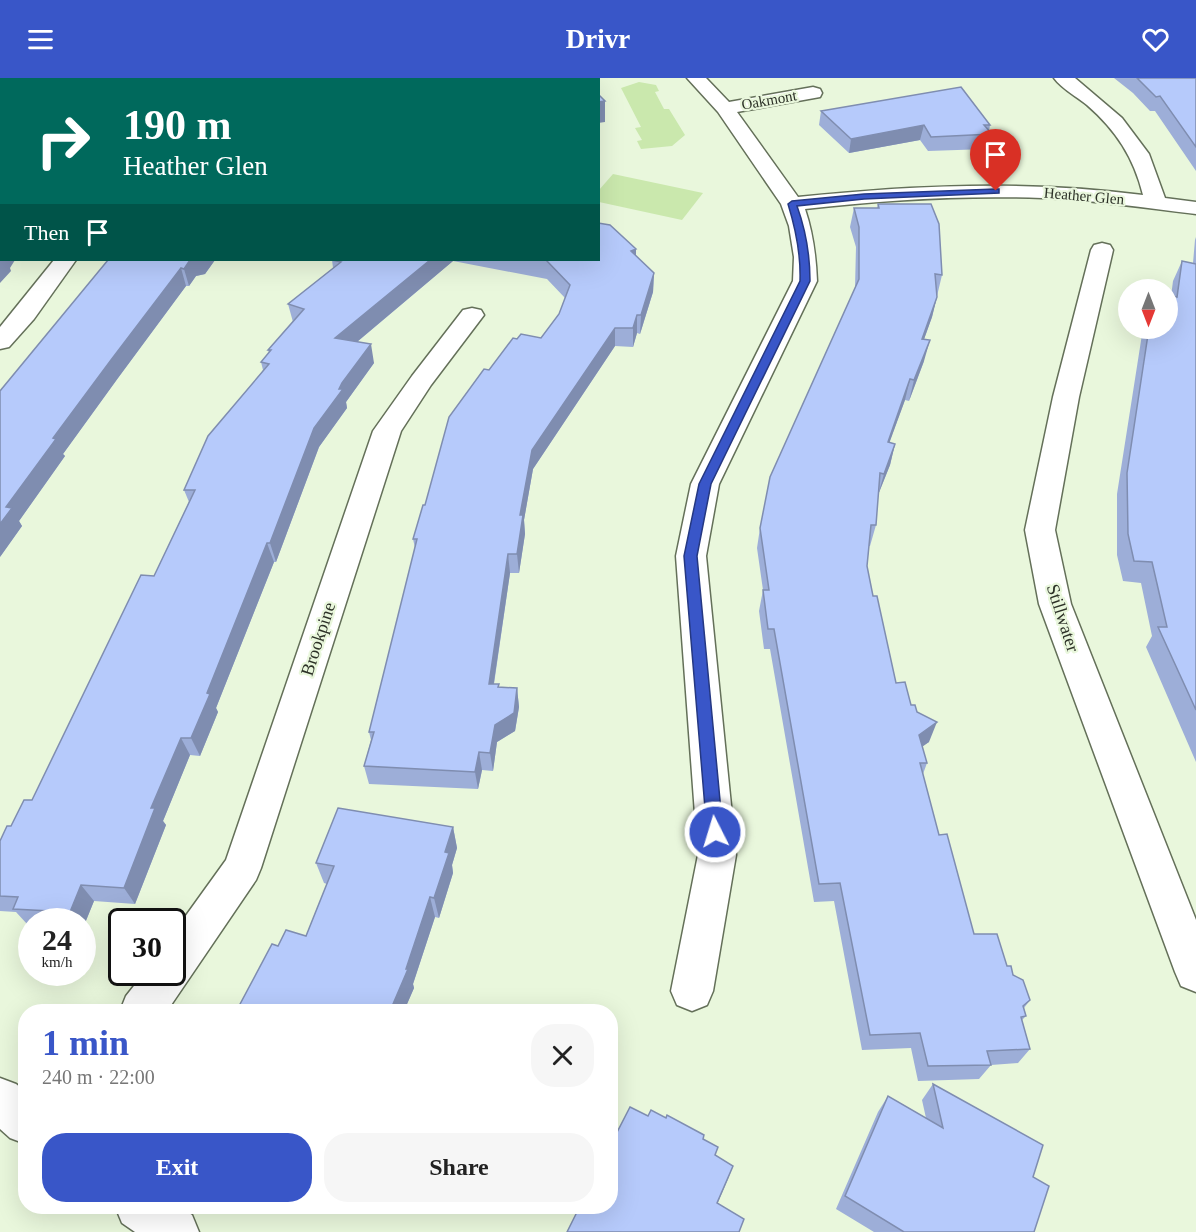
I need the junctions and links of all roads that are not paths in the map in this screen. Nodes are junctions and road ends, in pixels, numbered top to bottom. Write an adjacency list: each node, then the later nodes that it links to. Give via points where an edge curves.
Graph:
1 (696, 78): 4 (street)
2 (1063, 78): 5 (street, via 1113,119 1139,154)
3 (813, 93): 4 (street, Oakmont)
4 (725, 108): 6 (street)
5 (1156, 203): 6 (street, Heather Glen, via 1017,191 864,196); 7 (street, Heather Glen)
6 (792, 204): 15 (street, via 800,226 805,281 705,484 691,556 717,855)
7 (1196, 208)
8 (1102, 250): 13 (street, Stillwater, via 1066,397 1040,530 1055,604)
9 (64, 261): 11 (street)
10 (472, 315): 12 (street, Brookpine, via 387,431 242,868)
11 (0, 342)
12 (186, 950)
13 (1196, 972)
14 (160, 986): 16 (street, Brookpine)
15 (692, 991)
16 (146, 1004)
17 (0, 1100): 18 (street)
18 (18, 1115)
19 (150, 1214): 20 (street)
20 (175, 1232)

